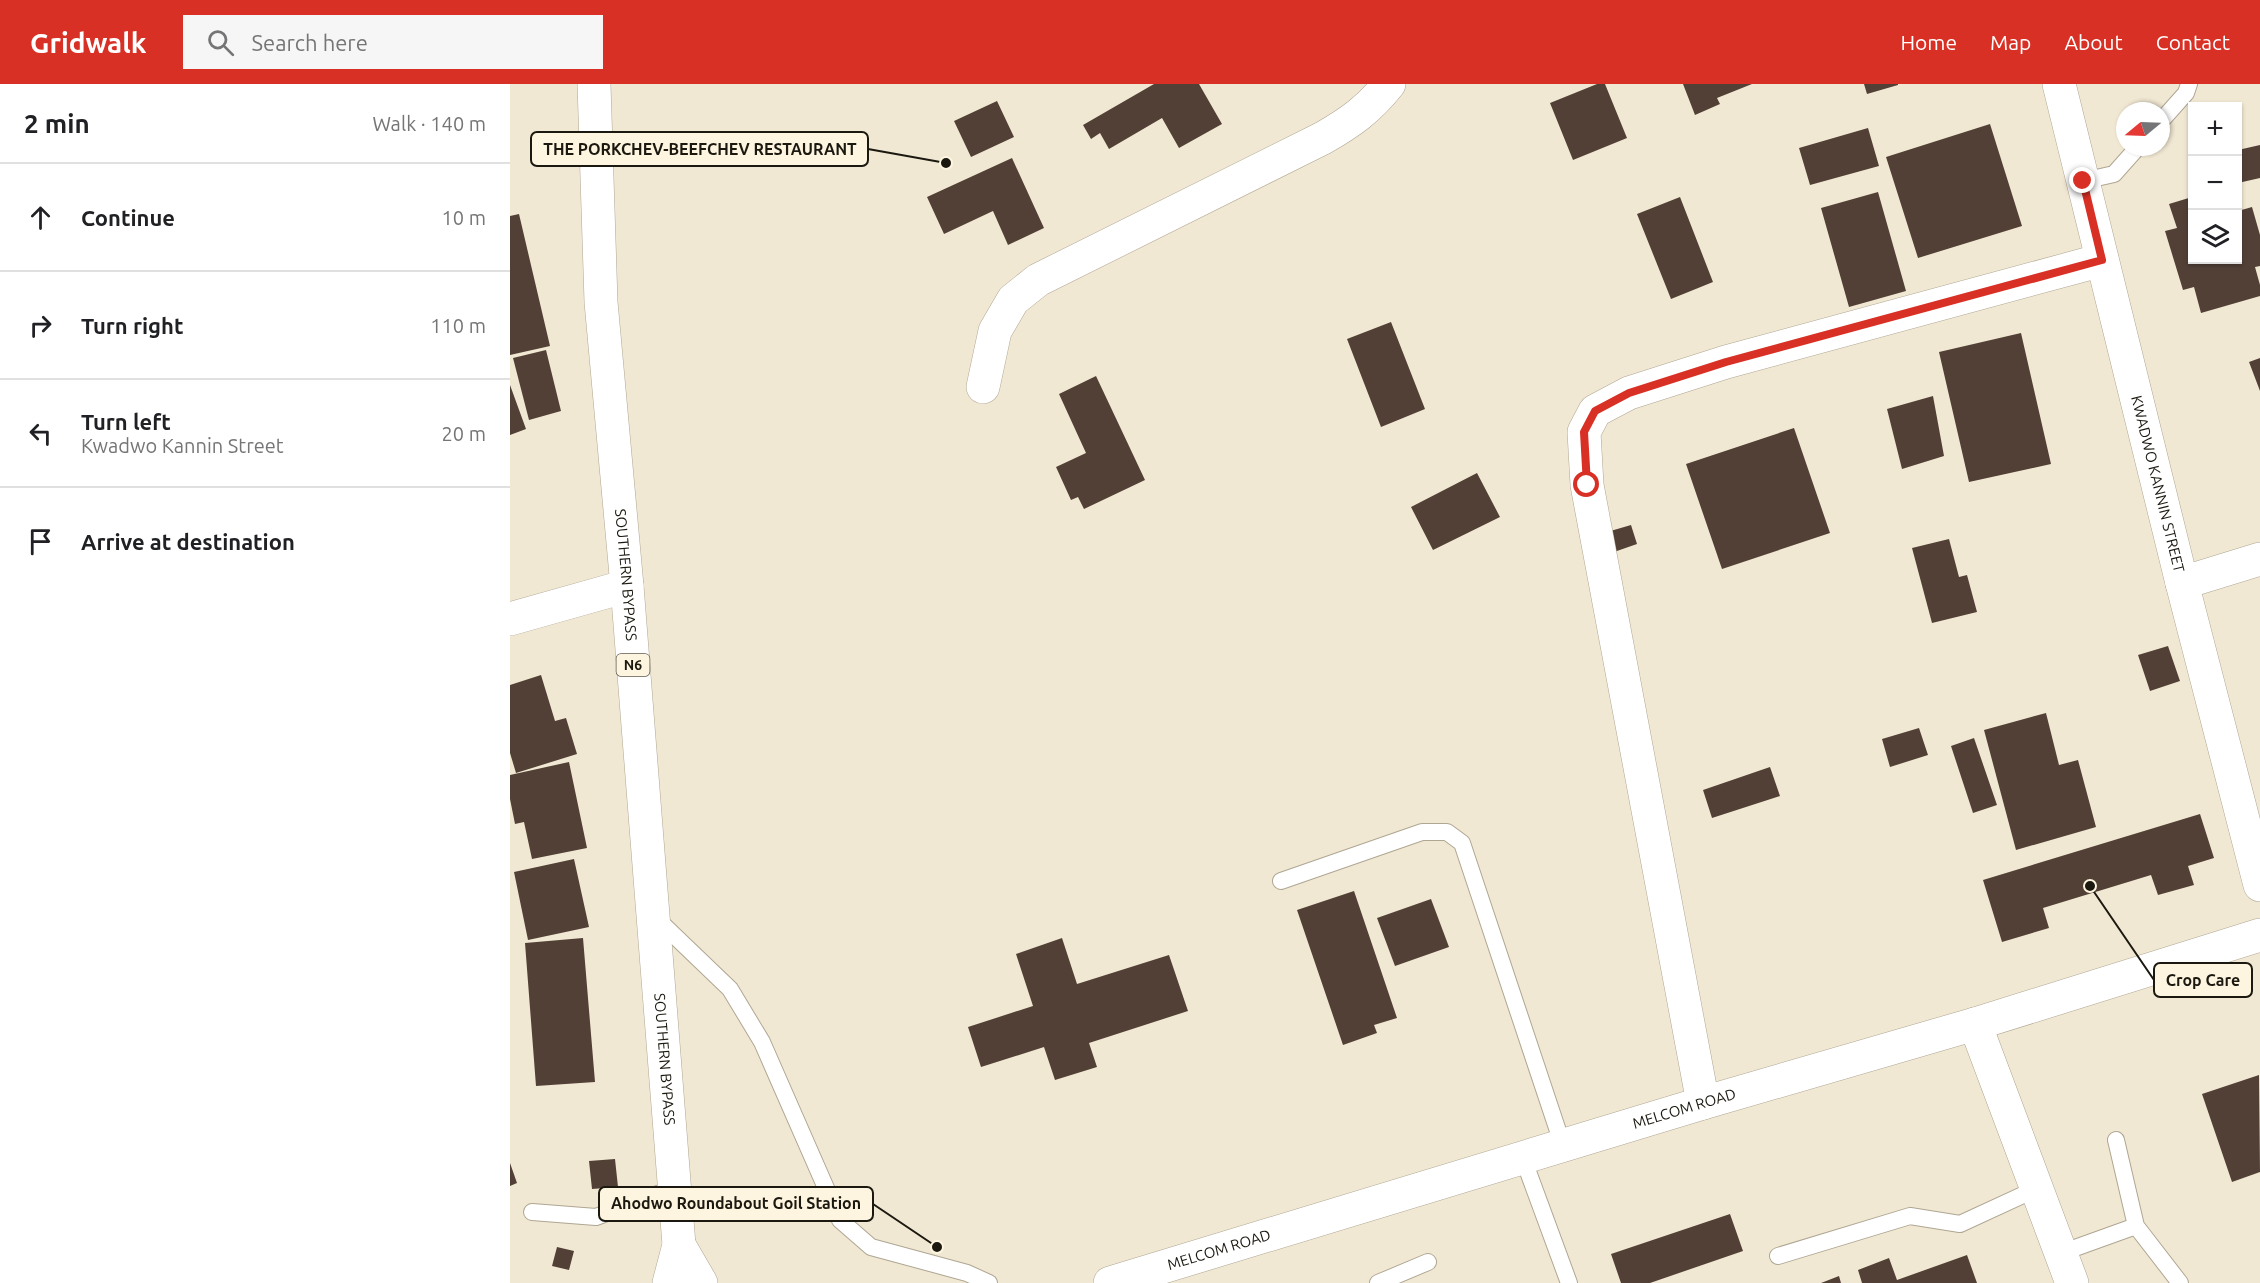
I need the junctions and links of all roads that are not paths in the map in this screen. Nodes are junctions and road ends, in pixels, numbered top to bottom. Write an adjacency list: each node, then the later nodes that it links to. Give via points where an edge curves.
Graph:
1 (594, 84): 12 (main road, SOUTHERN BYPASS / N6, via 601,302)
2 (1389, 84): 9 (main road, via 1352,122 1038,280 1013,300 994,331)
3 (2059, 84): 7 (main road, KWADWO KANNIN STREET)
4 (2189, 84): 5 (lane)
5 (2170, 111)
6 (2130, 156): 7 (lane, via 2114,174)
7 (2083, 181): 8 (main road, KWADWO KANNIN STREET)
8 (2102, 260): 11 (main road, KWADWO KANNIN STREET); 19 (main road, via 1726,362 1629,393 1595,411 1584,432 1587,485)
9 (983, 387)
10 (2260, 559): 11 (main road)
11 (2182, 584): 15 (main road, KWADWO KANNIN STREET)
12 (627, 586): 13 (main road); 16 (main road, SOUTHERN BYPASS / N6)
13 (510, 619)
14 (1281, 881): 21 (lane, via 1422,832 1447,832 1462,843)
15 (2260, 885)
16 (652, 914): 23 (main road, SOUTHERN BYPASS / N6); 34 (lane, via 730,989 762,1042 840,1220 871,1246)
17 (2260, 935): 18 (main road, MELCOM ROAD)
18 (1975, 1024): 19 (main road, MELCOM ROAD); 24 (main road)
19 (1703, 1103): 21 (main road, MELCOM ROAD)
20 (2116, 1140): 26 (lane)
21 (1563, 1146): 22 (main road, MELCOM ROAD)
22 (1524, 1158): 31 (main road, MELCOM ROAD); 36 (lane)
23 (674, 1188): 25 (lane, via 596,1217); 27 (main road, SOUTHERN BYPASS / N6)
24 (2038, 1188): 28 (main road); 29 (lane, via 1960,1224 1910,1216)
25 (532, 1212)
26 (2136, 1226): 28 (lane); 38 (lane)
27 (679, 1245): 32 (main road, SOUTHERN BYPASS / N6); 33 (main road, SOUTHERN BYPASS / N6)
28 (2061, 1253): 37 (main road)
29 (1778, 1256)
30 (1428, 1262): 35 (lane)
31 (1123, 1281)
32 (669, 1283)
33 (701, 1283)
34 (989, 1283)
35 (1378, 1283)
36 (1569, 1283)
37 (2072, 1283)
38 (2180, 1283)

